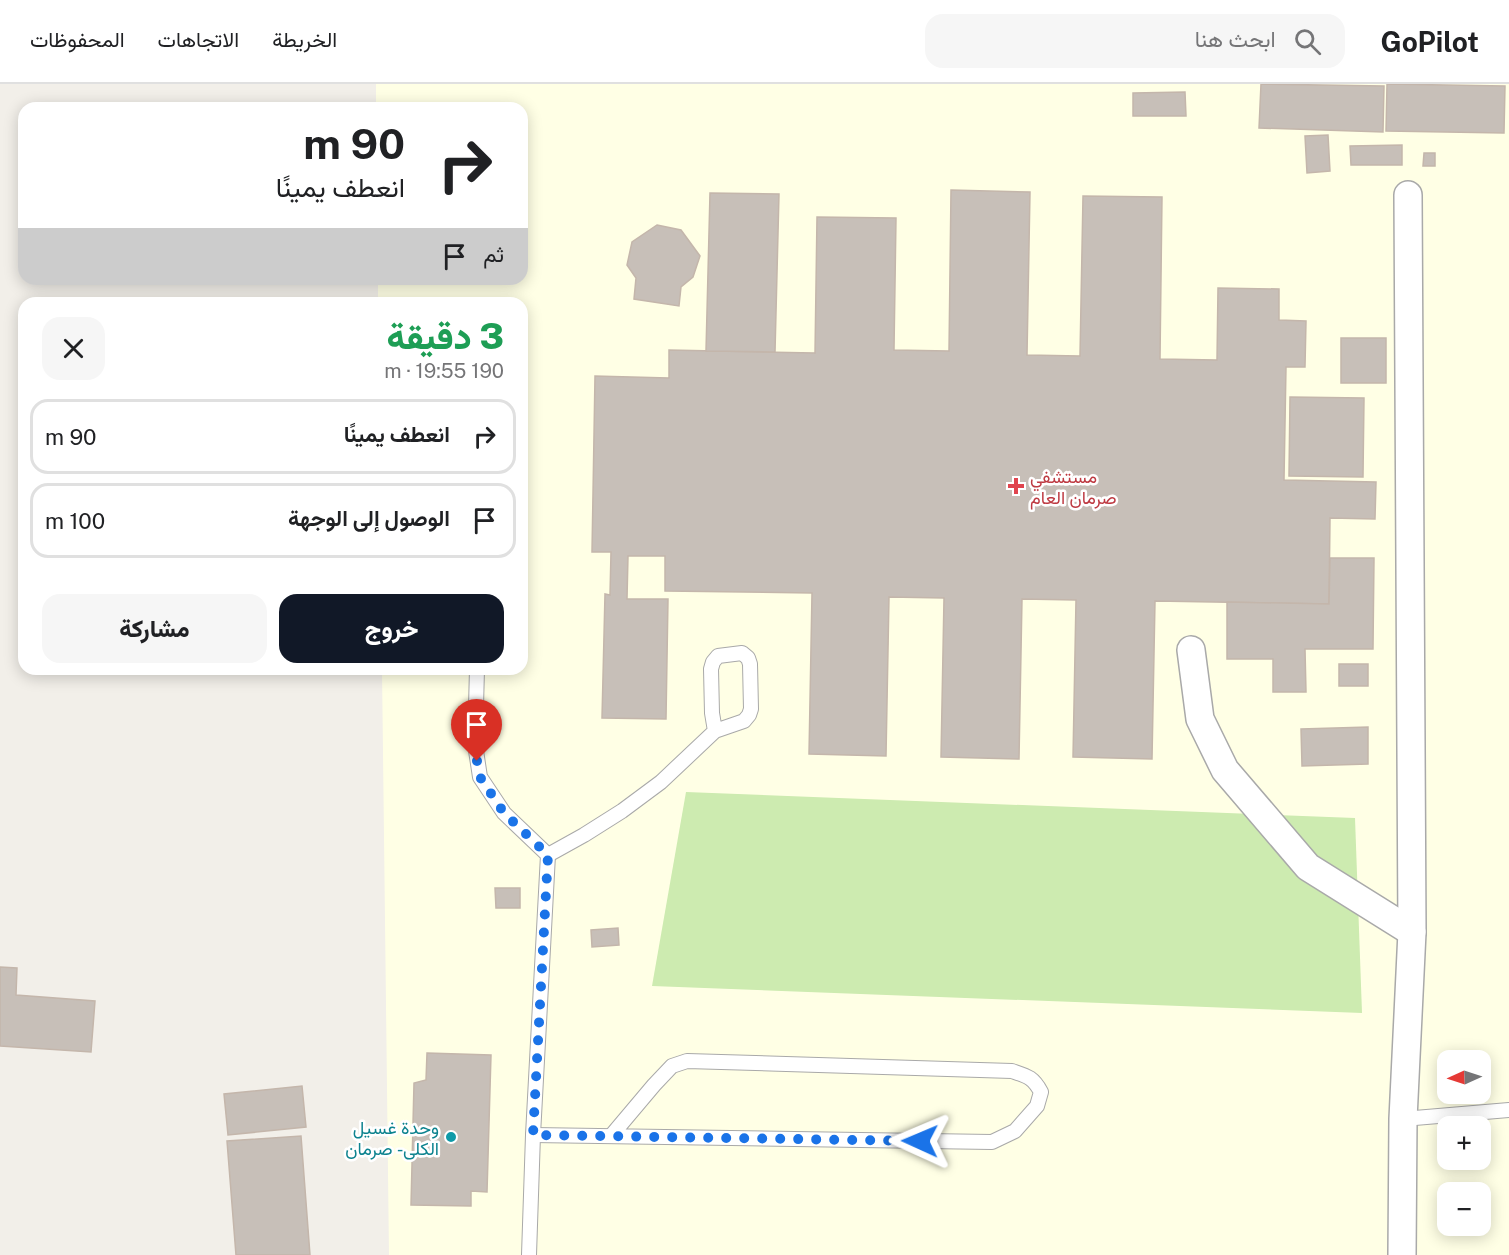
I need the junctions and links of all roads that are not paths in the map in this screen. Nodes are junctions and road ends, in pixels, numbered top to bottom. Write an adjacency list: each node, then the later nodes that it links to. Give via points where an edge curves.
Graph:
1 (1408, 195): 6 (street)
2 (1191, 650): 6 (street, via 1200,718 1225,770 1308,867)
3 (477, 675): 5 (lane, via 475,744 480,777 504,813)
4 (715, 731): 4 (lane, via 744,721 752,710 750,663 742,653 718,656 713,662); 5 (lane, via 661,782)
5 (548, 855): 9 (lane)
6 (1412, 932): 8 (street)
7 (1509, 1110): 8 (lane)
8 (1403, 1119): 12 (street)
9 (533, 1135): 10 (lane); 11 (lane)
10 (610, 1136): 10 (lane, via 992,1143 1015,1131 1037,1106 1041,1092 1028,1076 1012,1071 687,1061 672,1066)
11 (529, 1255)
12 (1402, 1255)

